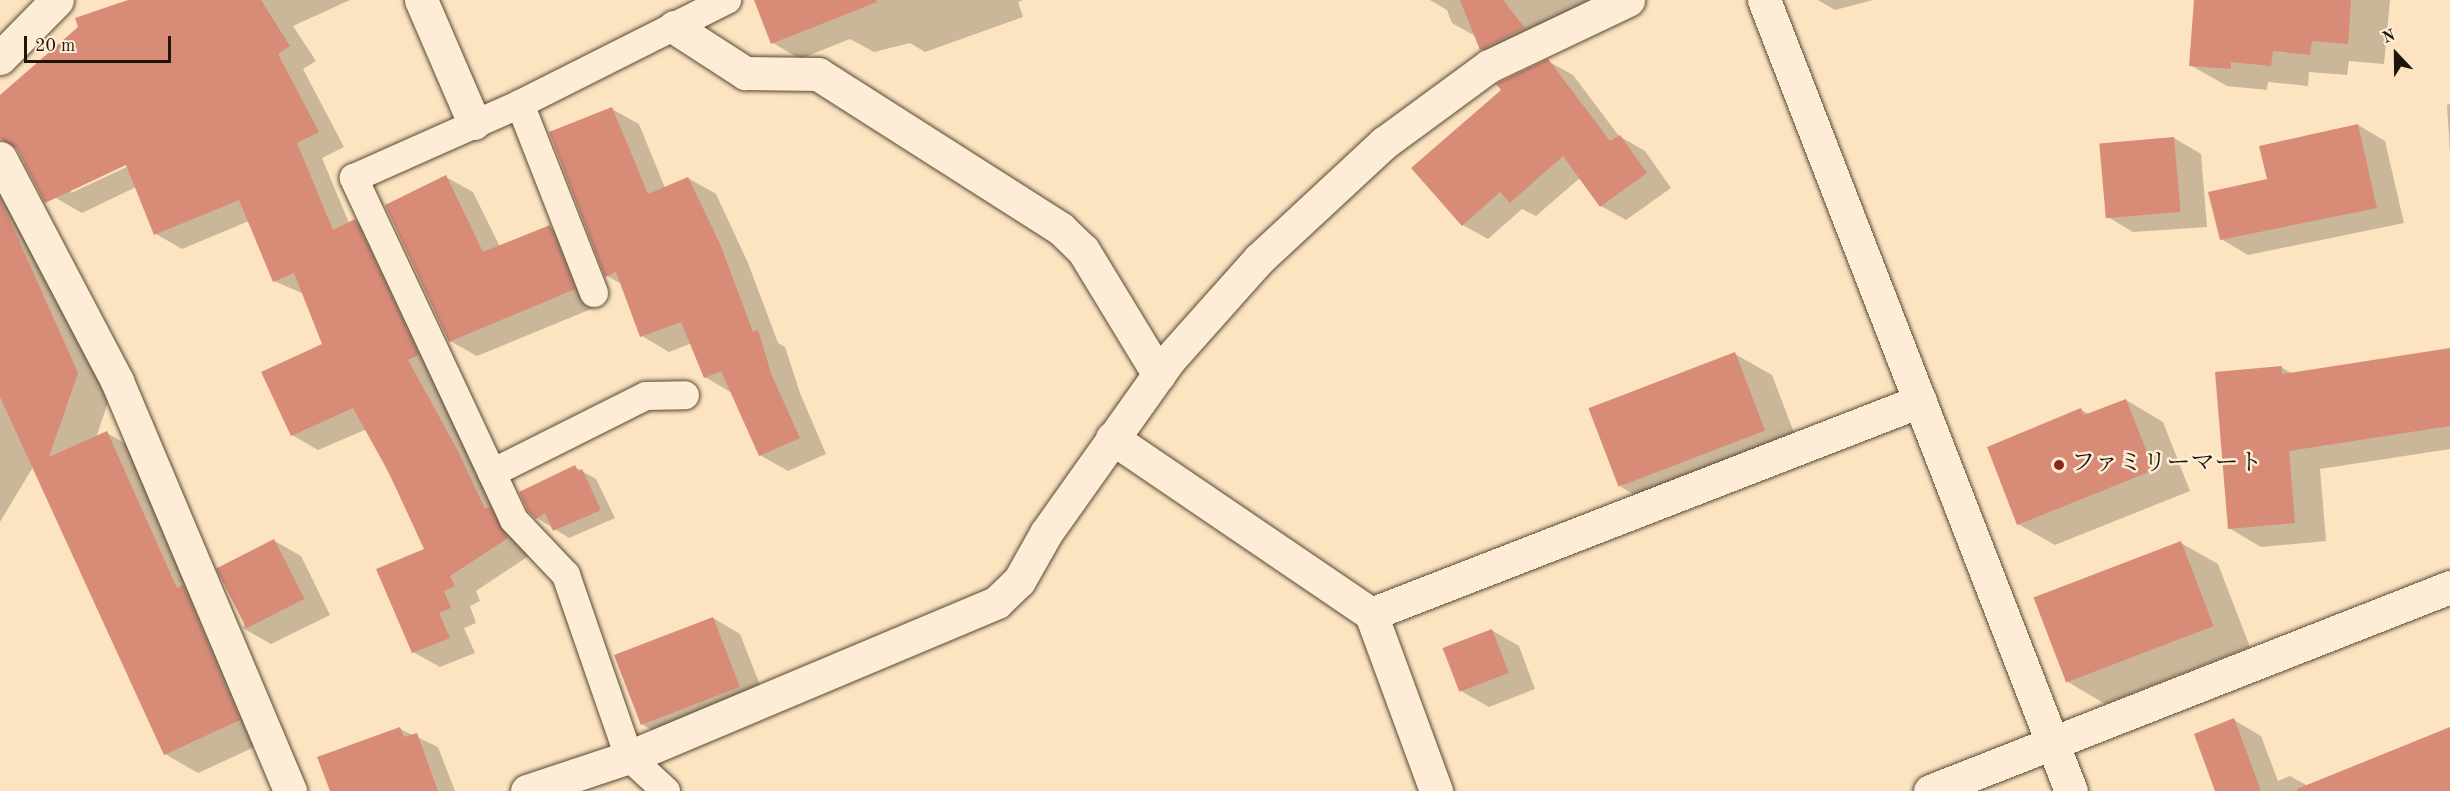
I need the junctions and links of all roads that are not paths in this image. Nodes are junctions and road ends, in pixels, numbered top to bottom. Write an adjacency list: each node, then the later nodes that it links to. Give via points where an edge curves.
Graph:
1 (57, 0): 7 (street)
2 (421, 0): 9 (street)
3 (727, 0): 6 (lane)
4 (1628, 0): 12 (street, via 1489,66 1384,143 1258,259)
5 (1764, 0): 14 (street)
6 (674, 27): 8 (lane); 12 (street, via 745,73 818,74 1061,229 1083,250)
7 (0, 58)
8 (520, 104): 9 (lane); 11 (lane)
9 (474, 123): 16 (lane, via 354,178)
10 (0, 158): 21 (street, via 117,381)
11 (594, 293)
12 (1159, 375): 15 (street)
13 (685, 395): 16 (lane, via 646,396)
14 (1920, 401): 18 (street); 19 (street)
15 (1112, 438): 18 (street); 20 (street, via 1046,533 1019,581 997,602)
16 (492, 473): 20 (lane, via 514,520 566,575)
17 (2450, 587): 19 (street)
18 (1371, 614): 24 (street)
19 (2052, 743): 25 (street); 26 (street)
20 (629, 757): 22 (street); 23 (lane)
21 (290, 791)
22 (527, 791)
23 (666, 791)
24 (1436, 791)
25 (1929, 791)
26 (2071, 791)

